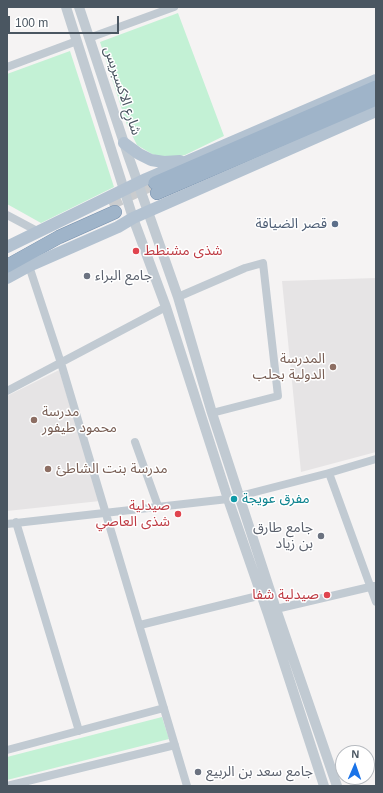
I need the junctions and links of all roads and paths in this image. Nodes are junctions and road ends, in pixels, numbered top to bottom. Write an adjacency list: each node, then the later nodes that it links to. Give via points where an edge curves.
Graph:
1 (66, 7): 5 (street)
2 (79, 7): 4 (street, شارع الاكسبريس)
3 (174, 7): 4 (street)
4 (89, 38): 11 (street, شارع الاكسبريس)
5 (77, 41): 6 (street); 14 (street)
6 (7, 67)
7 (376, 80): 12 (main road)
8 (376, 87): 9 (highway, via 156,188)
9 (376, 99)
10 (376, 111): 15 (main road)
11 (124, 143): 12 (main road, via 139,154 157,161); 13 (street, شارع الاكسبريس)
12 (197, 158): 13 (main road)
13 (138, 183): 14 (main road); 15 (street, شارع الاكسبريس)
14 (125, 189): 17 (street); 18 (main road)
15 (148, 212): 17 (main road); 24 (street, شارع الاكسبريس)
16 (7, 215): 18 (street)
17 (133, 218): 22 (main road); 25 (street)
18 (39, 232): 19 (main road)
19 (7, 247)
20 (7, 256): 21 (highway, via 112,208)
21 (7, 266)
22 (29, 266): 23 (main road); 26 (street)
23 (7, 278)
24 (178, 297): 28 (street, شارع الاكسبريس); 28 (street, via 262,263 278,396)
25 (166, 307): 26 (street); 33 (street)
26 (61, 363): 27 (street); 35 (street)
27 (7, 391)
28 (212, 413): 32 (street, شارع الاكسبريس)
29 (136, 442): 34 (street)
30 (376, 459): 31 (street)
31 (329, 473): 32 (street); 38 (street)
32 (239, 496): 33 (street); 41 (street, شارع الاكسبريس)
33 (228, 499): 34 (street); 39 (street)
34 (158, 506): 35 (street)
35 (107, 512): 36 (street); 42 (street)
36 (16, 522): 37 (street); 44 (street)
37 (7, 524)
38 (373, 586): 40 (street); 41 (street)
39 (262, 595): 42 (street); 49 (street)
40 (376, 602)
41 (276, 609): 50 (street, شارع الاكسبريس)
42 (140, 625): 43 (street)
43 (164, 708): 44 (street); 45 (street)
44 (79, 731): 46 (street)
45 (175, 745): 47 (street); 48 (street)
46 (7, 750)
47 (7, 786)
48 (187, 786)
49 (324, 786)
50 (337, 786)

